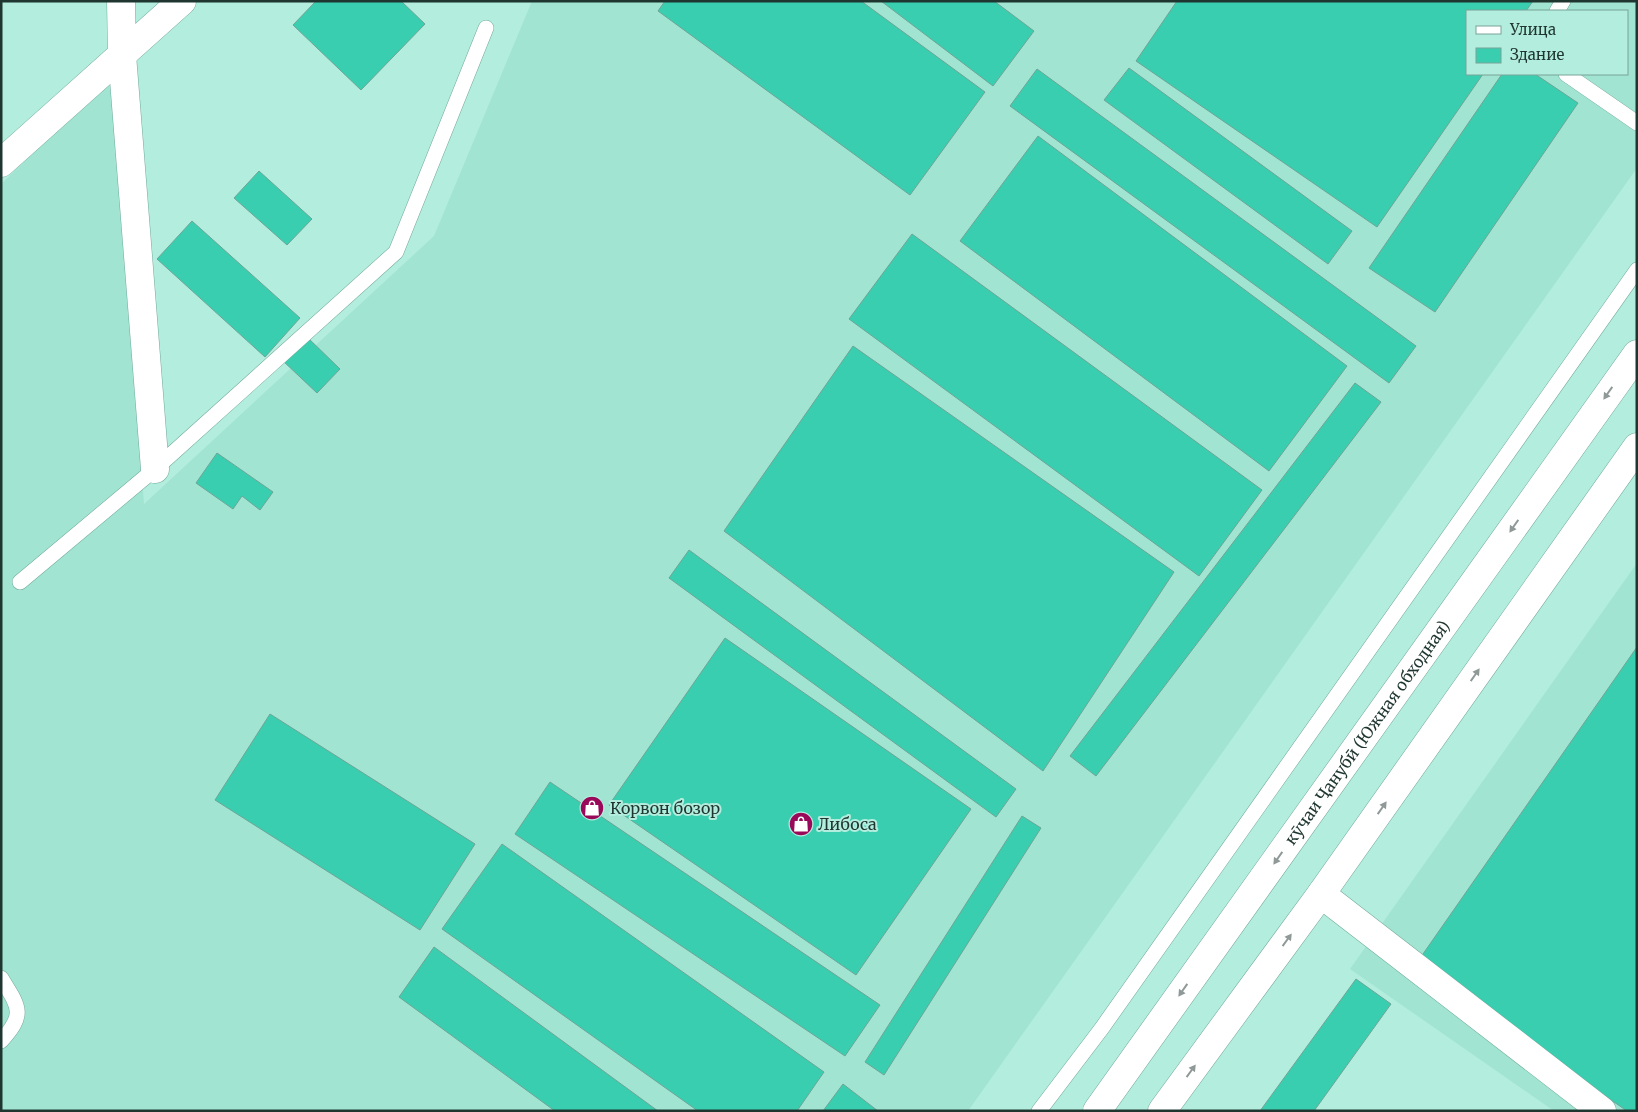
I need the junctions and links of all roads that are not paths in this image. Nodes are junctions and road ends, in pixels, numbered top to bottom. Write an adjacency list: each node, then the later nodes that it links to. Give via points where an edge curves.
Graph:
1 (121, 1): 4 (main road)
2 (182, 1): 4 (main road)
3 (486, 28): 11 (lane, via 396,252)
4 (122, 55): 7 (main road); 11 (main road)
5 (1567, 75): 6 (lane)
6 (1637, 123)
7 (1, 163)
8 (1637, 270): 16 (lane, via 1102,1028)
9 (1637, 354): 17 (main road, кӯчаи Ҷанубӣ (Южная обходная), one-way to 17)
10 (1637, 447): 13 (main road, one-way to 10)
11 (154, 469): 12 (lane)
12 (20, 582)
13 (1321, 894): 18 (main road, one-way to 13); 19 (main road)
14 (1, 978): 15 (lane, via 17,1004 18,1017)
15 (1, 1041)
16 (1039, 1111)
17 (1097, 1111)
18 (1162, 1111)
19 (1602, 1111)

